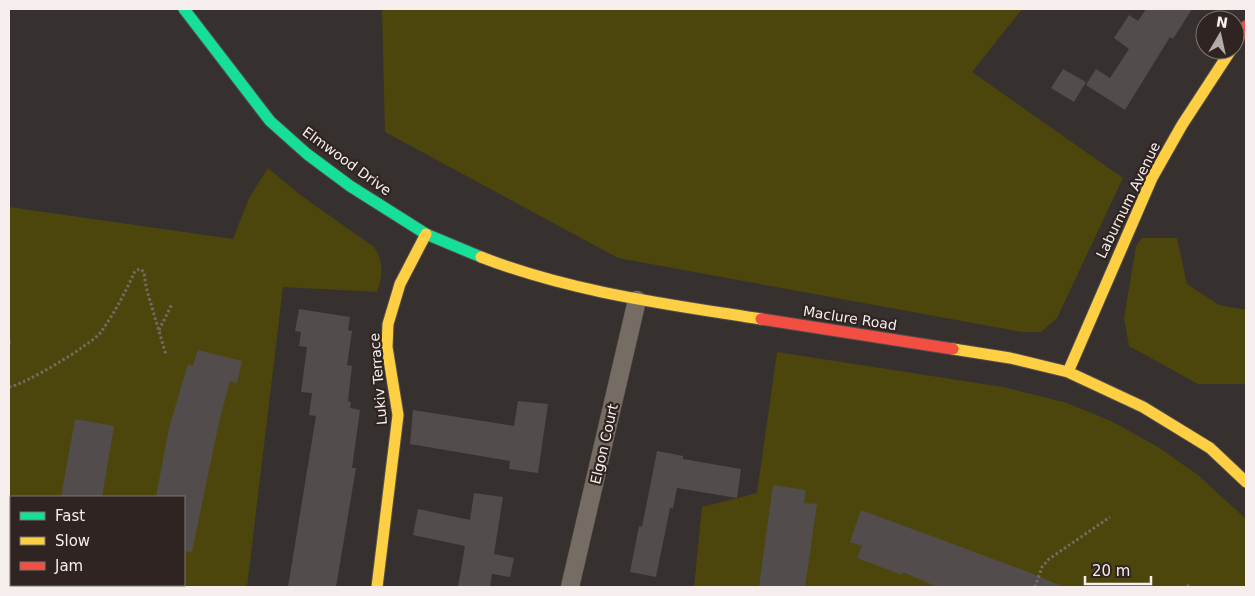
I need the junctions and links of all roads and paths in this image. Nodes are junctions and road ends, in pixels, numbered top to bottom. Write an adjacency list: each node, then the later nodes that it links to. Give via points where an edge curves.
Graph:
1 (184, 9): 3 (street, Elmwood Drive, via 270,121 350,186)
2 (1224, 60): 8 (street, Laburnum Avenue, via 1152,178)
3 (426, 234): 4 (street, Maclure Road, via 482,258 560,284); 12 (street, Lukiv Terrace, via 406,271 390,312 387,337 398,417)
4 (637, 300): 8 (street, Maclure Road, via 1010,358); 13 (street, Elgon Court)
5 (172, 304): 6 (path)
6 (158, 331): 7 (path); 9 (path, via 144,272 140,269 135,271 100,333 21,384)
7 (166, 355)
8 (1068, 372): 10 (street, Maclure Road, via 1143,407 1210,448)
9 (9, 387)
10 (1246, 482)
11 (1110, 517): 14 (path, via 1049,559 1042,567)
12 (377, 587)
13 (570, 587)
14 (1035, 587)

